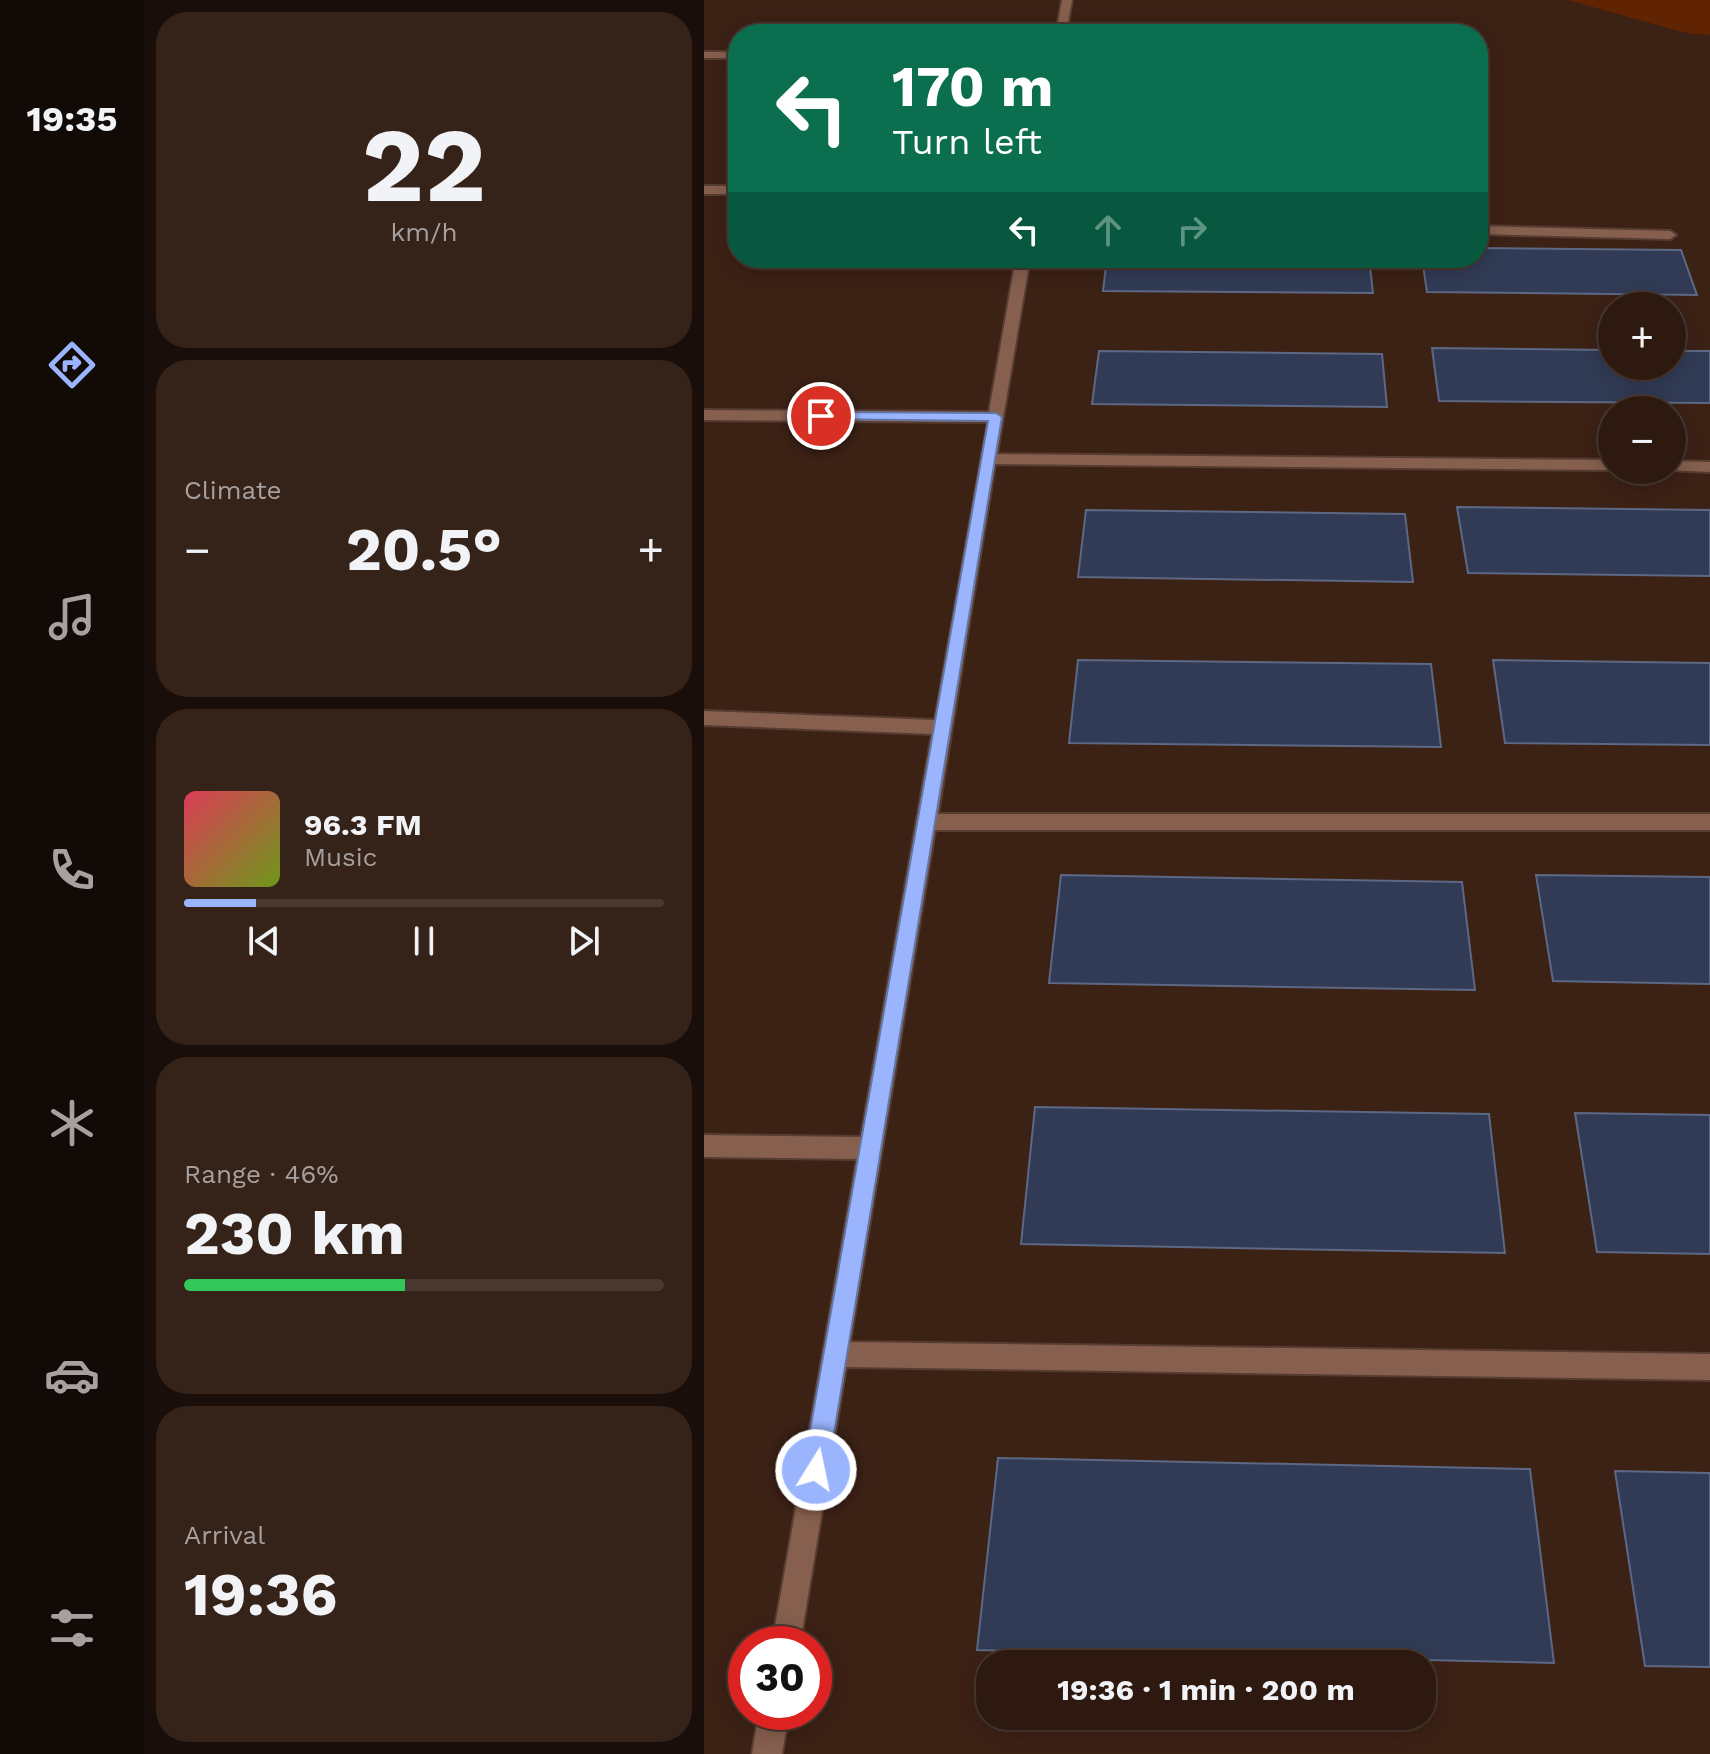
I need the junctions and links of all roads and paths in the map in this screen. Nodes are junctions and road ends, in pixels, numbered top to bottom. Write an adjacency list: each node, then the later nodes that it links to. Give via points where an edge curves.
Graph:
1 (1067, 0): 2 (street)
2 (1063, 24)
3 (704, 55): 4 (street)
4 (728, 55)
5 (704, 190): 6 (street)
6 (728, 190)
7 (1488, 230): 8 (street)
8 (1670, 235)
9 (1021, 268): 11 (street)
10 (704, 415): 11 (street)
11 (996, 417): 12 (street)
12 (988, 459): 13 (street); 17 (street)
13 (1598, 465)
14 (1686, 466): 15 (street)
15 (1710, 467)
16 (704, 718): 17 (street)
17 (942, 727): 18 (street)
18 (926, 822): 19 (street); 21 (street)
19 (1710, 822)
20 (704, 1146): 21 (street)
21 (868, 1148): 22 (street)
22 (836, 1354): 23 (street); 24 (street)
23 (1710, 1367)
24 (789, 1626)
25 (771, 1730): 26 (street)
26 (767, 1754)

